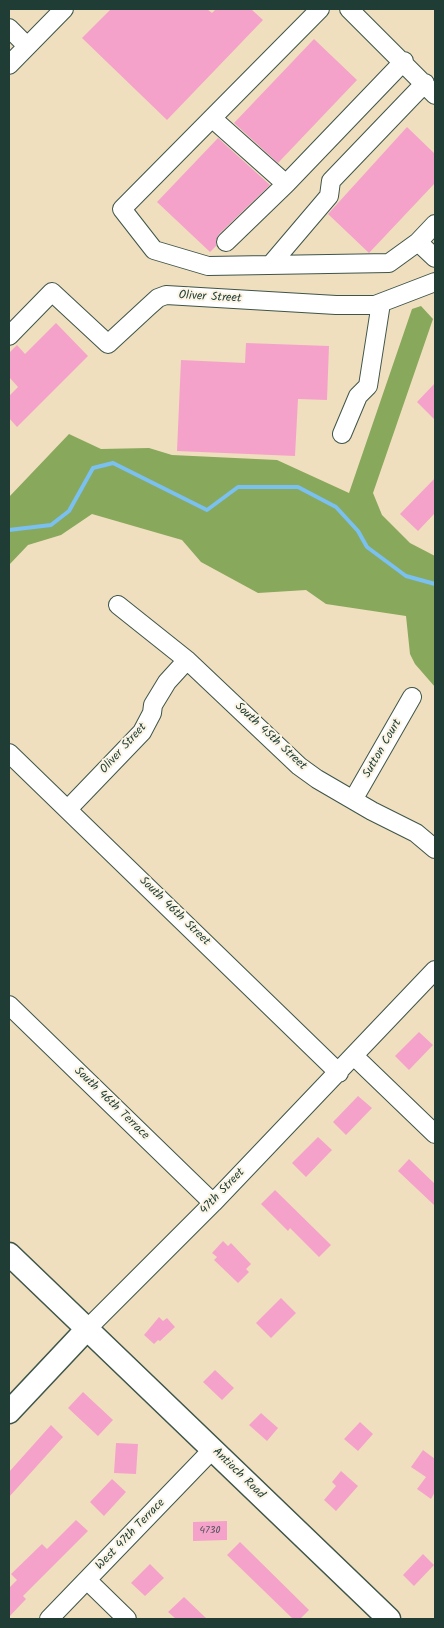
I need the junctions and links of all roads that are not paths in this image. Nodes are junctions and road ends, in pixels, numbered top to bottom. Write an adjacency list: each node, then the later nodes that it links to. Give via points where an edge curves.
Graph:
1 (320, 9): 9 (street)
2 (349, 9): 6 (street)
3 (52, 13): 5 (street)
4 (9, 28): 5 (street)
5 (27, 46): 7 (street)
6 (404, 61): 8 (street); 10 (street)
7 (9, 65)
8 (430, 89): 15 (street, via 331,181 329,196)
9 (213, 119): 10 (street); 15 (street, via 122,209 154,250 208,266)
10 (286, 184): 12 (street)
11 (435, 224): 13 (street)
12 (226, 242)
13 (418, 242): 14 (street); 15 (street, via 389,263)
14 (435, 258)
15 (272, 263)
16 (435, 282): 17 (street, Oliver Street)
17 (381, 303): 18 (street, Oliver Street, via 336,305 166,295 153,302 108,344 52,292); 19 (street, via 368,386 358,396)
18 (9, 336)
19 (342, 434)
20 (118, 605): 21 (street, South 45th Street)
21 (187, 660): 24 (street, South 45th Street, via 299,766); 25 (street, Oliver Street, via 166,682 142,732)
22 (412, 698): 24 (street, Sutton Court)
23 (9, 752): 25 (street, South 46th Street)
24 (353, 800): 26 (street, South 45th Street, via 416,833)
25 (68, 809): 30 (street, South 46th Street)
26 (435, 849)
27 (435, 970): 29 (street, 47th Street)
28 (9, 1005): 32 (street, South 46th Terrace)
29 (355, 1057): 30 (street, 47th Street); 31 (street)
30 (339, 1073): 32 (street, 47th Street)
31 (435, 1134)
32 (213, 1203): 34 (street, 47th Street)
33 (9, 1254): 34 (main road, Antioch Road)
34 (87, 1329): 35 (main road, 47th Street); 36 (main road, Antioch Road)
35 (9, 1412)
36 (212, 1450): 37 (street, West 47th Terrace); 40 (main road, Antioch Road)
37 (87, 1580): 38 (street, West 47th Terrace); 39 (street)
38 (49, 1619)
39 (127, 1619)
40 (389, 1619)

